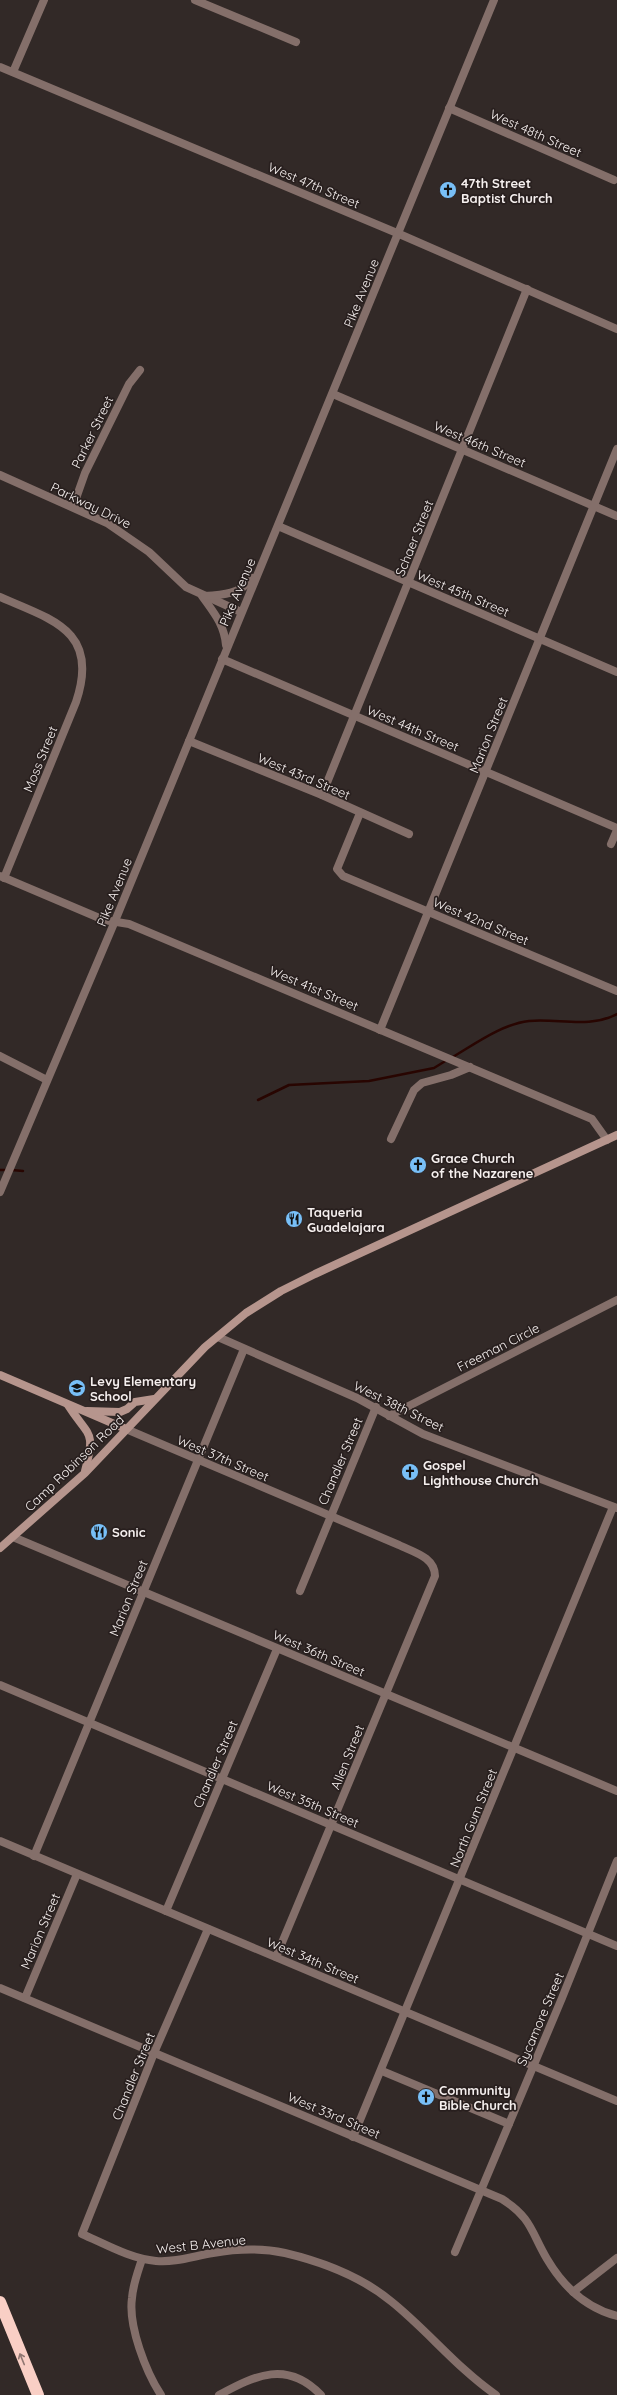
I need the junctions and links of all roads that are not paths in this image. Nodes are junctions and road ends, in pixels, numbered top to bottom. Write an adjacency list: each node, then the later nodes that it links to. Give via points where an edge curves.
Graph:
1 (44, 0): 6 (street)
2 (195, 0): 4 (street)
3 (494, 0): 7 (street, Pike Avenue)
4 (296, 42)
5 (0, 67): 6 (street, West 47th Street)
6 (13, 72): 9 (street, West 47th Street)
7 (449, 108): 8 (street, West 48th Street); 9 (street, Pike Avenue)
8 (614, 180)
9 (397, 233): 10 (street, West 47th Street); 13 (street, Pike Avenue)
10 (527, 289): 11 (street, West 47th Street); 15 (street, Schaer Street)
11 (617, 329)
12 (140, 370): 18 (street, Parker Street, via 129,384 85,473)
13 (333, 394): 15 (street, West 46th Street); 20 (street, Pike Avenue)
14 (617, 449): 17 (street, Marion Street)
15 (463, 450): 17 (street, West 46th Street); 22 (street, Schaer Street)
16 (0, 475): 18 (street, Parkway Drive)
17 (594, 506): 19 (street, West 46th Street); 26 (street, Marion Street)
18 (73, 507): 23 (street, Parkway Drive, via 107,523 134,540 186,587)
19 (617, 516)
20 (278, 526): 21 (street, Pike Avenue); 22 (street, West 45th Street)
21 (259, 571): 23 (street, via 248,584 236,592); 25 (street, Pike Avenue)
22 (409, 582): 26 (street, West 45th Street); 30 (street, Schaer Street)
23 (201, 596): 25 (street, Parkway Drive); 27 (street, Parkway Drive, via 220,619)
24 (0, 598): 38 (street, Moss Street, via 57,623 72,635 79,645 83,667 80,692)
25 (241, 612): 27 (street, Pike Avenue)
26 (540, 639): 29 (street, West 45th Street); 32 (street, Marion Street)
27 (227, 646): 28 (street, Pike Avenue)
28 (222, 659): 30 (street, West 44th Street); 31 (street, Pike Avenue)
29 (617, 672)
30 (354, 716): 32 (street, West 44th Street); 33 (street, Schaer Street)
31 (189, 741): 33 (street, West 43rd Street); 40 (street, Pike Avenue)
32 (485, 772): 35 (street, West 44th Street); 39 (street, Marion Street)
33 (322, 795): 34 (street, West 43rd Street)
34 (360, 813): 36 (street, West 43rd Street); 39 (street, West 42nd Street, via 338,865 338,871 342,876)
35 (617, 829): 37 (street)
36 (409, 834)
37 (611, 844)
38 (2, 877): 40 (street, West 41st Street, via 104,920)
39 (428, 912): 41 (street, West 42nd Street); 42 (street, Marion Street)
40 (115, 921): 42 (street, West 41st Street, via 129,924); 45 (street, Pike Avenue)
41 (617, 991)
42 (380, 1030): 44 (street, West 41st Street)
43 (0, 1056): 45 (street)
44 (470, 1067): 47 (street, via 422,1084 414,1090); 48 (street, West 41st Street, via 592,1119)
45 (47, 1080): 49 (street, Pike Avenue)
46 (617, 1135): 48 (main road, Camp Robinson Road)
47 (391, 1139)
48 (607, 1140): 51 (main road, Camp Robinson Road, via 291,1285 246,1313)
49 (0, 1192)
50 (617, 1300): 58 (street, Freeman Circle)
51 (218, 1337): 52 (street, West 38th Street); 54 (main road, Camp Robinson Road)
52 (244, 1349): 56 (street, West 38th Street); 60 (street, Marion Street)
53 (0, 1375): 55 (main road, West 37th Street)
54 (154, 1399): 57 (main road, via 135,1402 120,1412); 59 (main road, Camp Robinson Road)
55 (68, 1404): 57 (main road, West 37th Street); 61 (main road, via 89,1434 91,1444)
56 (376, 1407): 58 (street, West 38th Street); 63 (street, Chandler Street)
57 (83, 1411): 59 (main road, West 37th Street)
58 (389, 1416): 62 (street, West 38th Street, via 423,1434)
59 (126, 1429): 60 (street, West 37th Street); 61 (main road, Camp Robinson Road)
60 (198, 1460): 63 (street, West 37th Street); 67 (street, Marion Street)
61 (85, 1473): 64 (main road, Camp Robinson Road)
62 (615, 1508): 73 (street, North Gum Street)
63 (330, 1517): 66 (street, West 37th Street, via 412,1552 430,1561); 68 (street, Chandler Street)
64 (13, 1537): 65 (main road, Camp Robinson Road); 67 (street, West 36th Street)
65 (0, 1548)
66 (433, 1566): 71 (street, Allen Street, via 435,1576)
67 (144, 1591): 69 (street, West 36th Street); 72 (street, Marion Street)
68 (300, 1591)
69 (277, 1649): 71 (street, West 36th Street); 74 (street, Chandler Street)
70 (0, 1685): 72 (street, West 35th Street)
71 (386, 1694): 73 (street, West 36th Street); 76 (street, Allen Street)
72 (89, 1724): 74 (street, West 35th Street); 78 (street, Marion Street)
73 (514, 1748): 75 (street, West 36th Street); 81 (street, North Gum Street)
74 (222, 1778): 76 (street, West 35th Street); 82 (street, Chandler Street)
75 (617, 1791)
76 (332, 1825): 81 (street, West 35th Street); 86 (street, Allen Street)
77 (0, 1841): 78 (street, West 34th Street)
78 (34, 1856): 80 (street, West 34th Street)
79 (617, 1861): 84 (street, Sycamore Street)
80 (77, 1874): 82 (street, West 34th Street); 88 (street, Marion Street)
81 (461, 1880): 84 (street, West 35th Street); 89 (street, North Gum Street)
82 (166, 1911): 83 (street, West 34th Street)
83 (208, 1928): 86 (street, West 34th Street); 90 (street, Chandler Street)
84 (588, 1934): 85 (street, West 35th Street); 91 (street, Sycamore Street)
85 (617, 1946)
86 (276, 1957): 89 (street, West 34th Street)
87 (0, 1988): 88 (street, West 33rd Street)
88 (25, 1998): 90 (street, West 33rd Street)
89 (406, 2012): 91 (street, West 34th Street); 92 (street, North Gum Street)
90 (154, 2053): 95 (street, West 33rd Street); 97 (street, Chandler Street)
91 (533, 2065): 93 (street, West 34th Street); 94 (street, Sycamore Street)
92 (382, 2071): 94 (street); 95 (street, North Gum Street)
93 (617, 2101)
94 (509, 2124): 96 (street, Sycamore Street)
95 (353, 2136): 96 (street, West 33rd Street)
96 (482, 2190): 98 (street, Sycamore Street); 101 (street, West 33rd Street, via 522,2214 532,2226 557,2274)
97 (82, 2234): 100 (street, West B Avenue)
98 (455, 2252)
99 (617, 2258): 101 (street)
100 (142, 2259): 105 (street, via 134,2286 132,2318 147,2365); 108 (street, West B Avenue, via 169,2261 215,2252 263,2250 284,2253 333,2268 357,2279 391,2301 467,2374)
101 (573, 2292): 103 (street, West 33rd Street, via 588,2303)
102 (0, 2302): 104 (highway, one-way to 102)
103 (617, 2316)
104 (38, 2395)
105 (161, 2395)
106 (220, 2395): 107 (street, via 251,2378 275,2373 304,2380)
107 (321, 2395)
108 (496, 2395)

